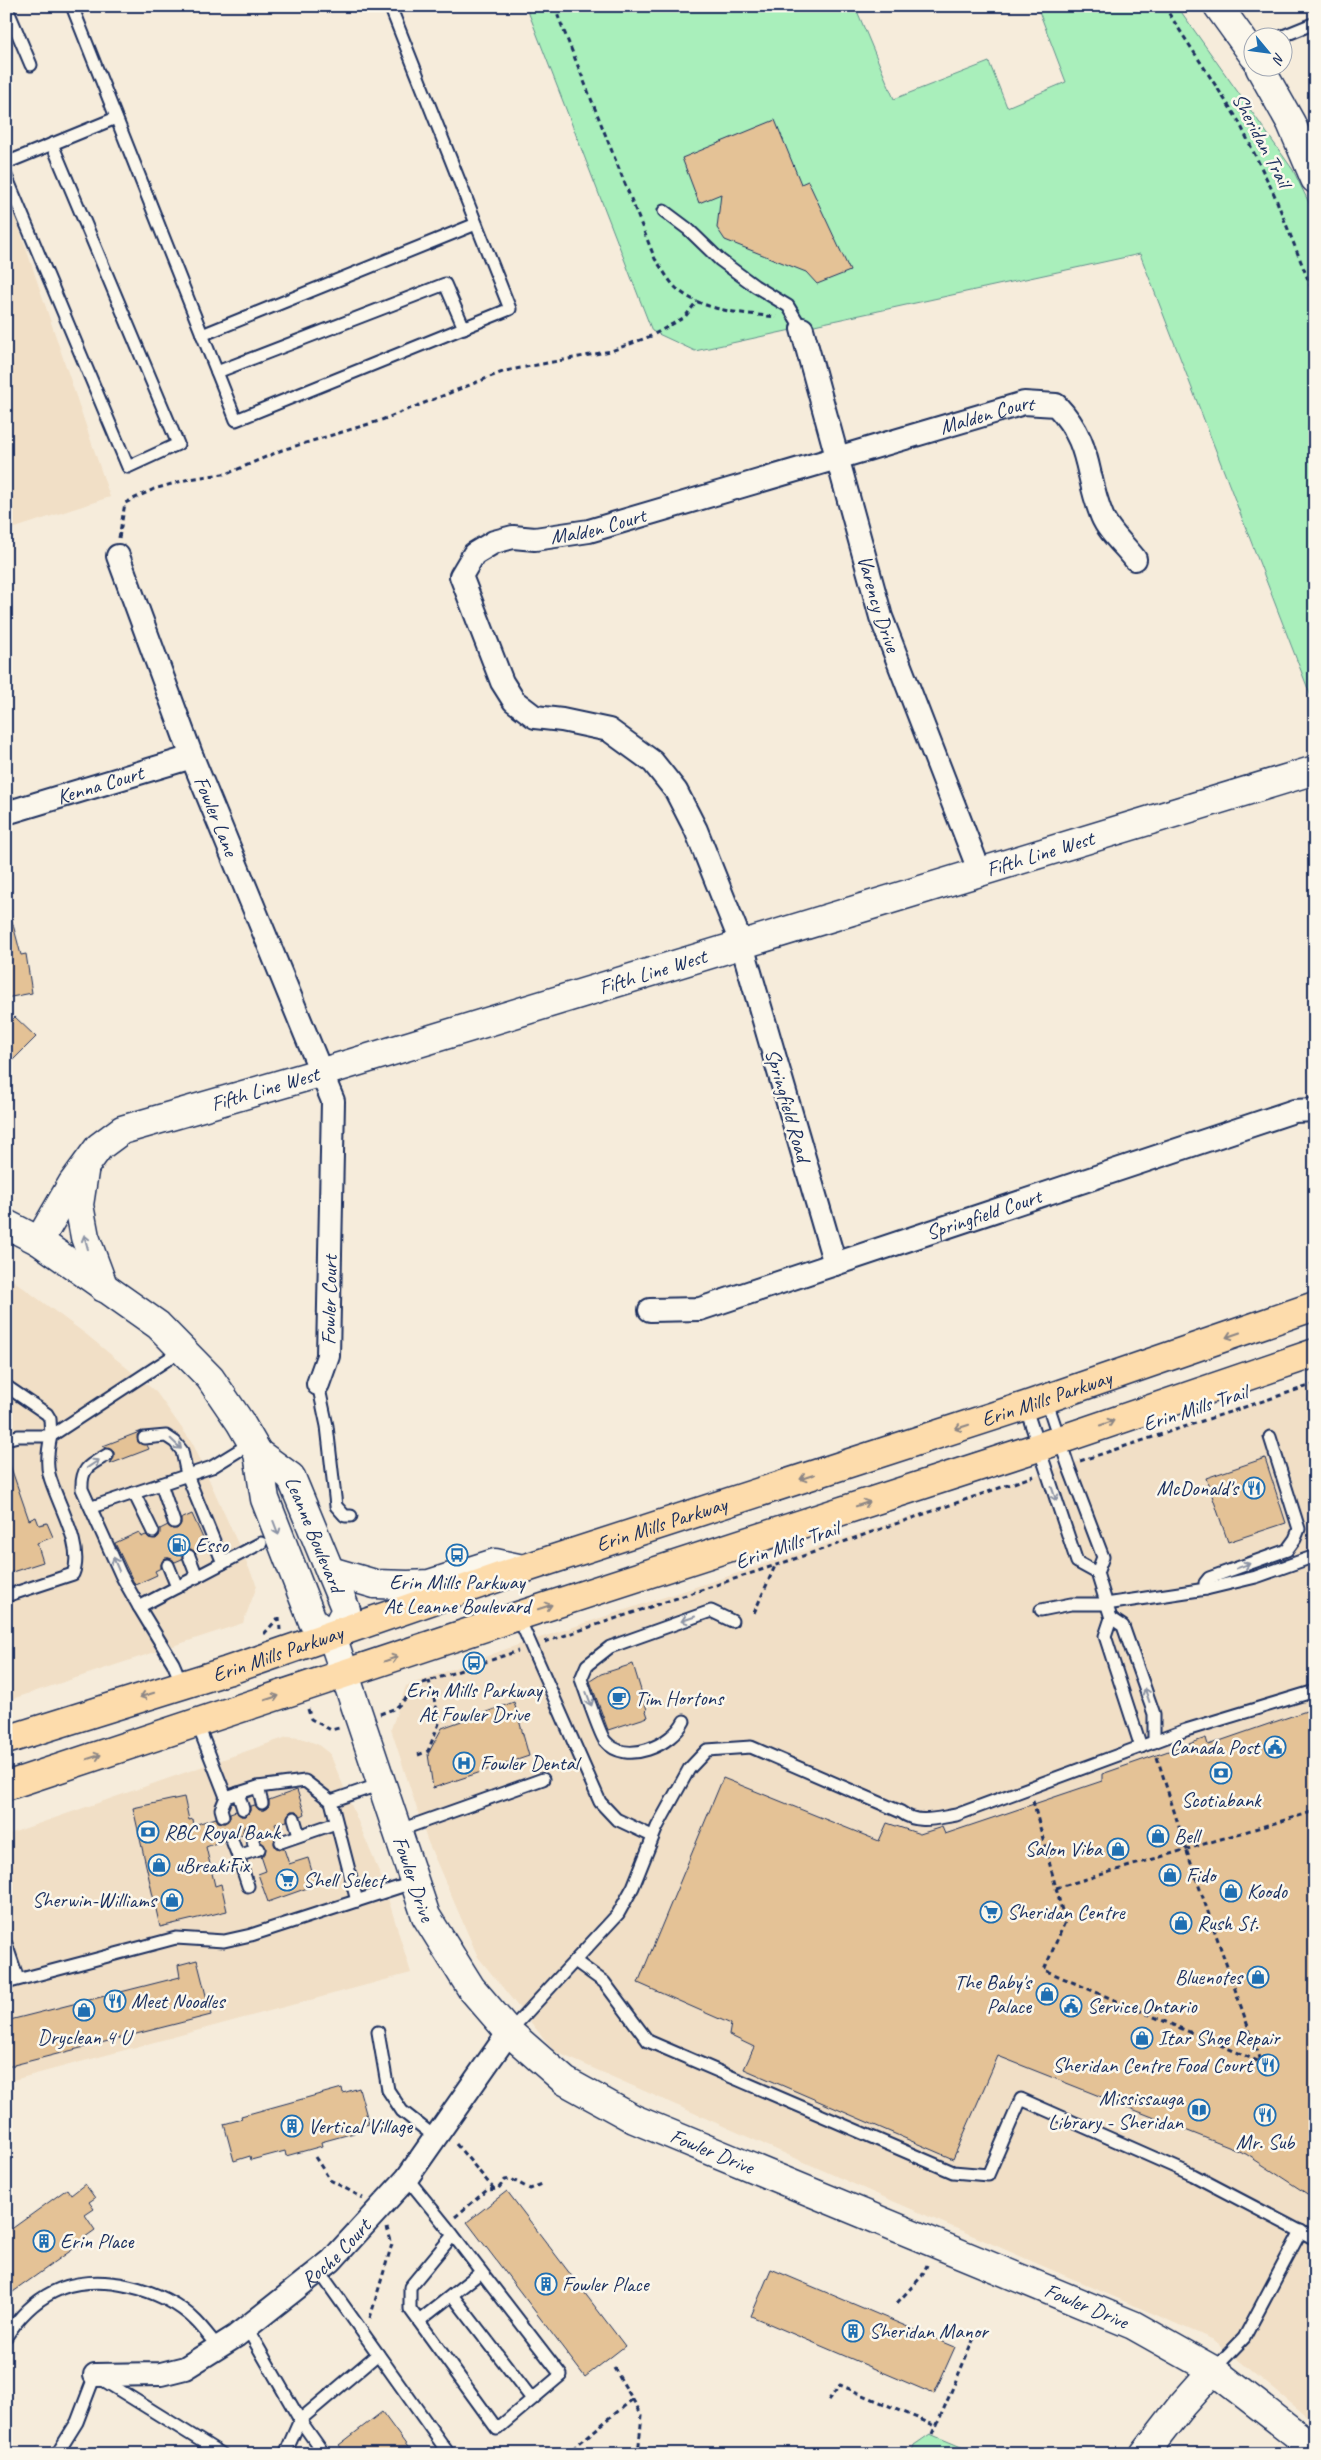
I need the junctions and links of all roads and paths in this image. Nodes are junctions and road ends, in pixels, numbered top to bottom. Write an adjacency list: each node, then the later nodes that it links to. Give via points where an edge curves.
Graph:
1 (6, 6): 10 (lane)
2 (72, 6): 12 (lane)
3 (390, 6): 18 (lane)
4 (554, 6): 20 (path, via 655,259 676,288)
5 (1164, 6): 19 (path, Sheridan Trail, via 1238,120 1274,194)
6 (1218, 6): 9 (street)
7 (1312, 27): 8 (lane)
8 (1294, 33)
9 (1244, 38)
10 (31, 65)
11 (1266, 78): 16 (street, via 1291,123)
12 (116, 118): 13 (lane); 23 (lane)
13 (52, 144): 14 (lane); 15 (lane, via 178,444 128,467)
14 (6, 163)
15 (6, 176)
16 (1315, 179)
17 (664, 211): 22 (lane, via 720,260 788,306)
18 (476, 224): 21 (lane, via 510,309); 23 (lane)
19 (1315, 297)
20 (697, 300): 22 (path, via 722,310 776,317); 26 (path, via 685,317 651,336 611,351 505,371 379,421 282,450 229,473 188,479 154,489 125,503)
21 (464, 328): 24 (lane, via 445,284); 24 (lane, via 236,420)
22 (802, 329): 25 (street, Varency Drive)
23 (202, 335): 24 (lane)
24 (217, 372)
25 (838, 460): 27 (street, Malden Court, via 1024,403 1056,405 1082,440 1103,518); 31 (street, Varency Drive, via 881,617); 32 (street, Malden Court, via 589,531 534,539 513,537 494,542 474,554 461,576 502,682 514,702 535,717 609,730 653,762 670,784 696,830)
26 (118, 556): 28 (street, Fowler Lane)
27 (1135, 559)
28 (192, 757): 30 (street, Kenna Court); 33 (street, Fowler Lane)
29 (1315, 770): 31 (street, Fifth Line West)
30 (6, 813)
31 (978, 870): 32 (street, Fifth Line West)
32 (742, 945): 33 (street, Fifth Line West); 38 (street, Springfield Road)
33 (323, 1072): 35 (street, Fifth Line West, via 122,1130 99,1147); 44 (street, Fowler Court, via 333,1111 328,1356)
34 (1315, 1110): 38 (street, Springfield Court, via 1294,1111)
35 (84, 1168): 37 (street, Fifth Line West); 39 (street, one-way to 35, via 86,1244 80,1213)
36 (6, 1224): 37 (street, Leanne Boulevard)
37 (39, 1240): 39 (street, Leanne Boulevard)
38 (835, 1264): 41 (street, Springfield Court, via 700,1309)
39 (104, 1288): 42 (street, Leanne Boulevard, via 158,1325)
40 (1315, 1306): 47 (main road, Erin Mills Parkway, one-way to 47)
41 (650, 1310)
42 (182, 1350): 48 (lane); 53 (street, Leanne Boulevard, via 210,1378)
43 (1315, 1353): 52 (main road, Erin Mills Parkway, one-way to 43)
44 (318, 1384): 61 (lane, Fowler Court, via 328,1426 336,1506 345,1516)
45 (1315, 1384): 55 (path, Erin Mills Trail)
46 (6, 1386): 48 (lane, via 47,1414)
47 (1035, 1403): 52 (lane); 52 (lane); 70 (main road, Erin Mills Parkway, one-way to 70)
48 (51, 1436): 51 (lane); 76 (lane, via 50,1475 74,1543 73,1574)
49 (1270, 1437): 75 (lane, one-way to 49, via 1205,1583 1209,1578 1287,1550 1296,1539 1299,1529)
50 (144, 1438): 56 (lane, one-way to 56, via 166,1436 176,1442 182,1451)
51 (6, 1439)
52 (1050, 1443): 72 (lane, via 1068,1465 1104,1557); 72 (lane, one-way to 72, via 1077,1562); 81 (main road, Erin Mills Parkway, one-way to 52)
53 (255, 1448): 56 (lane); 71 (street, Leanne Boulevard, via 291,1477); 86 (street, Leanne Boulevard, one-way to 86, via 265,1499 313,1622)
54 (107, 1455): 60 (lane, one-way to 54, via 82,1489 82,1476 88,1466)
55 (1084, 1459)
56 (187, 1475): 58 (lane); 67 (lane)
57 (1023, 1480): 69 (path, Erin Mills Trail)
58 (161, 1484): 59 (lane); 62 (lane)
59 (134, 1493): 60 (lane); 63 (lane)
60 (92, 1507): 78 (lane, one-way to 60, via 121,1575)
61 (351, 1516)
62 (174, 1522)
63 (153, 1532)
64 (261, 1543): 67 (lane)
65 (189, 1556): 73 (lane)
66 (1315, 1556): 75 (lane, via 1256,1577)
67 (223, 1563): 73 (lane)
68 (168, 1566): 74 (lane)
69 (775, 1566): 80 (path); 87 (path, Erin Mills Trail)
70 (523, 1569): 71 (street, via 495,1563 428,1584 408,1585 375,1584); 86 (main road, Erin Mills Parkway)
71 (330, 1571): 86 (street, Leanne Boulevard, via 346,1610)
72 (1097, 1573): 77 (lane)
73 (197, 1577): 74 (lane)
74 (177, 1587): 78 (lane)
75 (1206, 1589): 77 (lane)
76 (6, 1596)
77 (1106, 1604): 79 (lane, via 1071,1604); 83 (lane)
78 (139, 1607): 91 (lane)
79 (1041, 1610)
80 (754, 1613)
81 (518, 1616): 89 (main road, Erin Mills Parkway, one-way to 81); 119 (lane, via 600,1802 616,1819)
82 (279, 1617): 85 (path)
83 (1111, 1618): 99 (lane, one-way to 83, via 1154,1714 1123,1626); 100 (lane, via 1105,1636)
84 (732, 1622): 95 (lane, one-way to 95, via 711,1611 610,1647 587,1665 581,1679 605,1740 620,1752 663,1744)
85 (280, 1634)
86 (332, 1636): 89 (street, Fowler Drive); 91 (main road, Erin Mills Parkway)
87 (559, 1637)
88 (516, 1652): 90 (path)
89 (345, 1675): 96 (main road, Erin Mills Parkway, one-way to 89); 103 (street, Fowler Drive)
90 (429, 1681): 93 (path, via 420,1684); 101 (path, via 440,1721 428,1751)
91 (182, 1684): 98 (main road, Erin Mills Parkway, one-way to 98)
92 (1315, 1691): 99 (lane)
93 (396, 1708)
94 (312, 1719): 97 (path)
95 (684, 1721)
96 (197, 1723): 104 (main road, Erin Mills Parkway, one-way to 96); 108 (lane)
97 (331, 1730)
98 (6, 1740)
99 (1154, 1742): 100 (lane); 122 (path)
100 (1141, 1747): 106 (lane)
101 (418, 1755)
102 (543, 1779): 116 (lane)
103 (382, 1784): 109 (lane); 116 (street, Fowler Drive)
104 (6, 1786)
105 (258, 1787): 107 (lane); 109 (lane, via 285,1789 305,1781); 110 (lane)
106 (1027, 1787): 119 (lane, via 956,1815 921,1820 751,1747 707,1750 689,1769); 126 (path, via 1035,1804)
107 (238, 1793): 108 (lane); 111 (lane)
108 (226, 1797): 113 (lane, via 221,1809)
109 (331, 1801): 115 (lane)
110 (262, 1803)
111 (243, 1809)
112 (1315, 1811): 122 (path)
113 (223, 1816)
114 (294, 1818): 118 (lane)
115 (336, 1823): 118 (lane); 127 (lane)
116 (397, 1831): 124 (street, Fowler Drive)
117 (250, 1832): 123 (lane, via 257,1850)
118 (299, 1835): 121 (lane)
119 (652, 1836): 129 (lane, via 633,1887 618,1914)
120 (231, 1838): 123 (lane)
121 (281, 1842)
122 (1186, 1849): 126 (path); 126 (path, via 1260,2062 1044,1970 1065,1922)
123 (238, 1856): 125 (lane)
124 (415, 1882): 127 (lane); 133 (street, Fowler Drive, via 426,1916 471,1988)
125 (248, 1886)
126 (1056, 1888)
127 (357, 1901): 130 (lane, via 224,1941 176,1938)
128 (6, 1944): 130 (lane)
129 (575, 1961): 133 (lane); 141 (lane, via 604,1982 648,2042 953,2172 988,2175 1021,2100 1193,2175)
130 (18, 1979): 131 (lane)
131 (6, 1983)
132 (378, 2032): 134 (lane, via 388,2090 402,2111)
133 (509, 2032): 134 (street, Roche Court); 143 (street, Fowler Drive, via 565,2081 634,2119)
134 (438, 2133): 136 (street, Roche Court); 138 (path)
135 (315, 2157): 139 (path, via 330,2180)
136 (406, 2178): 139 (street, Roche Court); 140 (lane)
137 (542, 2184): 138 (path, via 530,2190 511,2179)
138 (495, 2189): 140 (path, via 488,2190)
139 (380, 2207): 144 (street, Roche Court); 150 (path, via 392,2244)
140 (449, 2231): 145 (lane); 148 (lane, via 410,2287 410,2309)
141 (1300, 2231): 142 (lane); 156 (lane, via 1244,2338)
142 (1315, 2239)
143 (938, 2244): 147 (path, via 922,2276); 156 (street, Fowler Drive, via 1133,2325)
144 (319, 2271): 149 (street, Roche Court); 150 (lane)
145 (481, 2272): 146 (lane); 158 (lane, via 561,2375)
146 (452, 2295): 148 (lane); 158 (lane)
147 (896, 2303)
148 (419, 2322): 158 (lane, via 497,2429)
149 (247, 2328): 153 (street, Roche Court); 161 (lane)
150 (365, 2335): 154 (lane)
151 (6, 2337): 153 (lane, via 26,2311 53,2292 84,2283 118,2284 166,2299 195,2320)
152 (974, 2338): 162 (path)
153 (218, 2347): 157 (street, Roche Court, via 185,2368 161,2374)
154 (378, 2354): 161 (lane); 169 (lane)
155 (614, 2368): 159 (path)
156 (1214, 2370): 164 (street, Fowler Drive); 172 (street)
157 (95, 2375): 165 (lane, via 77,2422); 166 (lane)
158 (532, 2399)
159 (633, 2399): 170 (path); 171 (path, via 642,2415)
160 (828, 2401): 162 (path, via 840,2384)
161 (300, 2420): 167 (lane); 168 (lane)
162 (936, 2426): 163 (path)
163 (932, 2434)
164 (1315, 2449)
165 (57, 2454)
166 (222, 2454)
167 (285, 2454)
168 (324, 2454)
169 (449, 2454)
170 (566, 2454)
171 (638, 2454)
172 (1144, 2454)

